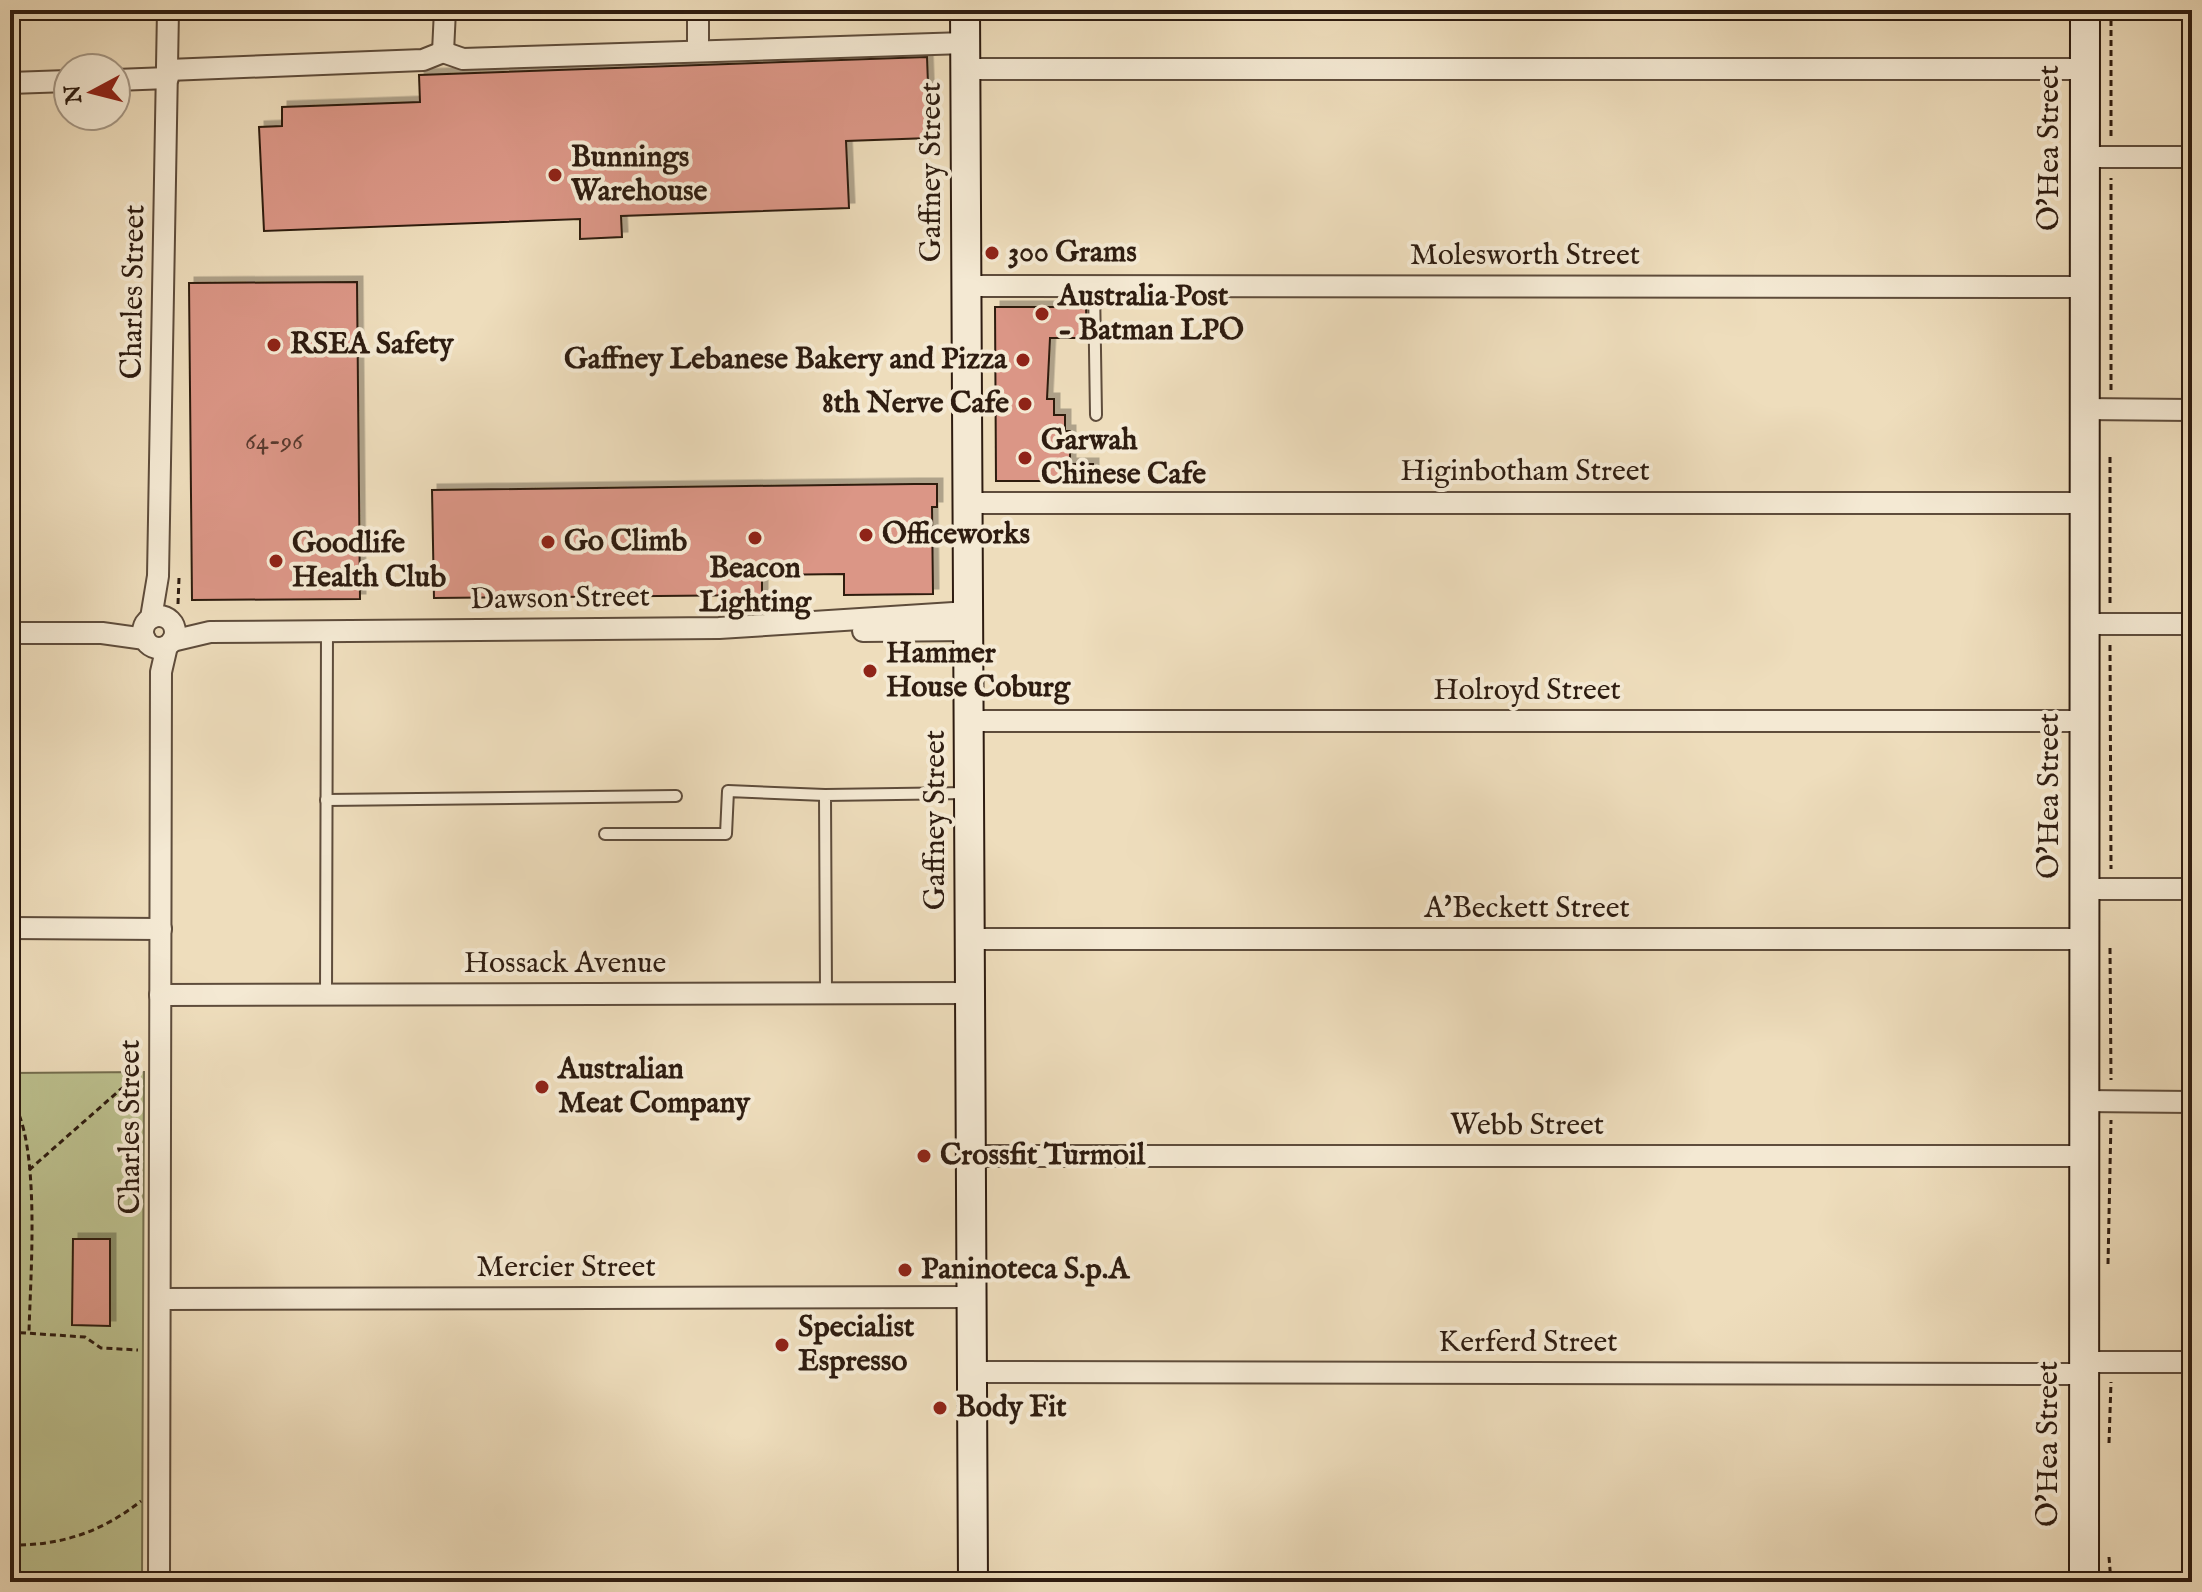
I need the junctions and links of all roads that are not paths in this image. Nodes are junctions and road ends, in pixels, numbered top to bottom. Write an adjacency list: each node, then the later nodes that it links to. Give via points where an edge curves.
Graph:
1 (168, 10): 10 (street, Charles Street)
2 (445, 10): 7 (street)
3 (698, 10): 6 (street)
4 (965, 10): 8 (street, Gaffney Street)
5 (2085, 10): 9 (street, O'Hea Street)
6 (698, 50): 7 (street, via 463,59); 8 (street)
7 (443, 52): 10 (street, via 423,60)
8 (966, 56): 9 (street); 16 (street, Gaffney Street)
9 (2085, 69): 14 (street, O'Hea Street)
10 (168, 74): 11 (street); 28 (street, Charles Street)
11 (132, 78)
12 (52, 82): 13 (street)
13 (10, 83)
14 (2098, 157): 15 (street); 18 (street, O'Hea Street)
15 (2192, 157)
16 (967, 286): 17 (street, Molesworth Street); 22 (street, Gaffney Street)
17 (1094, 286): 18 (street, Molesworth Street); 21 (lane)
18 (2083, 287): 19 (street, O'Hea Street)
19 (2097, 410): 20 (street); 23 (street, O'Hea Street)
20 (2192, 410)
21 (1096, 415)
22 (968, 503): 23 (street, Higinbotham Street); 24 (street, Gaffney Street)
23 (2083, 503): 26 (street, O'Hea Street)
24 (969, 621): 27 (street, Dawson Street, via 795,632); 30 (street, Gaffney Street)
25 (2192, 624): 26 (street)
26 (2097, 625): 31 (street, O'Hea Street)
27 (327, 631): 28 (street, Dawson Street); 35 (lane)
28 (159, 632): 29 (street, Dawson Street); 40 (street, Charles Street)
29 (10, 633)
30 (969, 721): 31 (street, Holroyd Street); 32 (street, Gaffney Street)
31 (2084, 721): 37 (street, O'Hea Street)
32 (970, 793): 33 (lane); 41 (street, Gaffney Street)
33 (825, 795): 36 (lane, via 728,791 726,834); 45 (lane)
34 (676, 796): 35 (lane)
35 (326, 800): 44 (lane)
36 (605, 834)
37 (2097, 889): 38 (street); 42 (street, O'Hea Street)
38 (2192, 889)
39 (10, 928): 40 (street)
40 (161, 929): 46 (street, Charles Street)
41 (971, 939): 42 (street, A'Beckett Street); 43 (street, Gaffney Street)
42 (2096, 941): 47 (street, O'Hea Street)
43 (971, 993): 45 (street, Hossack Avenue); 49 (street, Gaffney Street)
44 (326, 994): 45 (street, Hossack Avenue); 46 (street, Hossack Avenue)
45 (826, 994)
46 (160, 995): 52 (street, Charles Street)
47 (2083, 1101): 48 (street); 50 (street, O'Hea Street)
48 (2192, 1102)
49 (971, 1156): 50 (street, Webb Street); 51 (street, Gaffney Street)
50 (2083, 1156): 54 (street, O'Hea Street)
51 (972, 1297): 52 (street, Mercier Street); 55 (street, Gaffney Street)
52 (161, 1299): 56 (street, Charles Street)
53 (2192, 1362): 54 (street, Kerferd Street, via 2111,1362)
54 (2083, 1368): 55 (street, Kerferd Street); 58 (street, O'Hea Street)
55 (972, 1372): 57 (street, Gaffney Street)
56 (159, 1582)
57 (973, 1582)
58 (2084, 1582)

